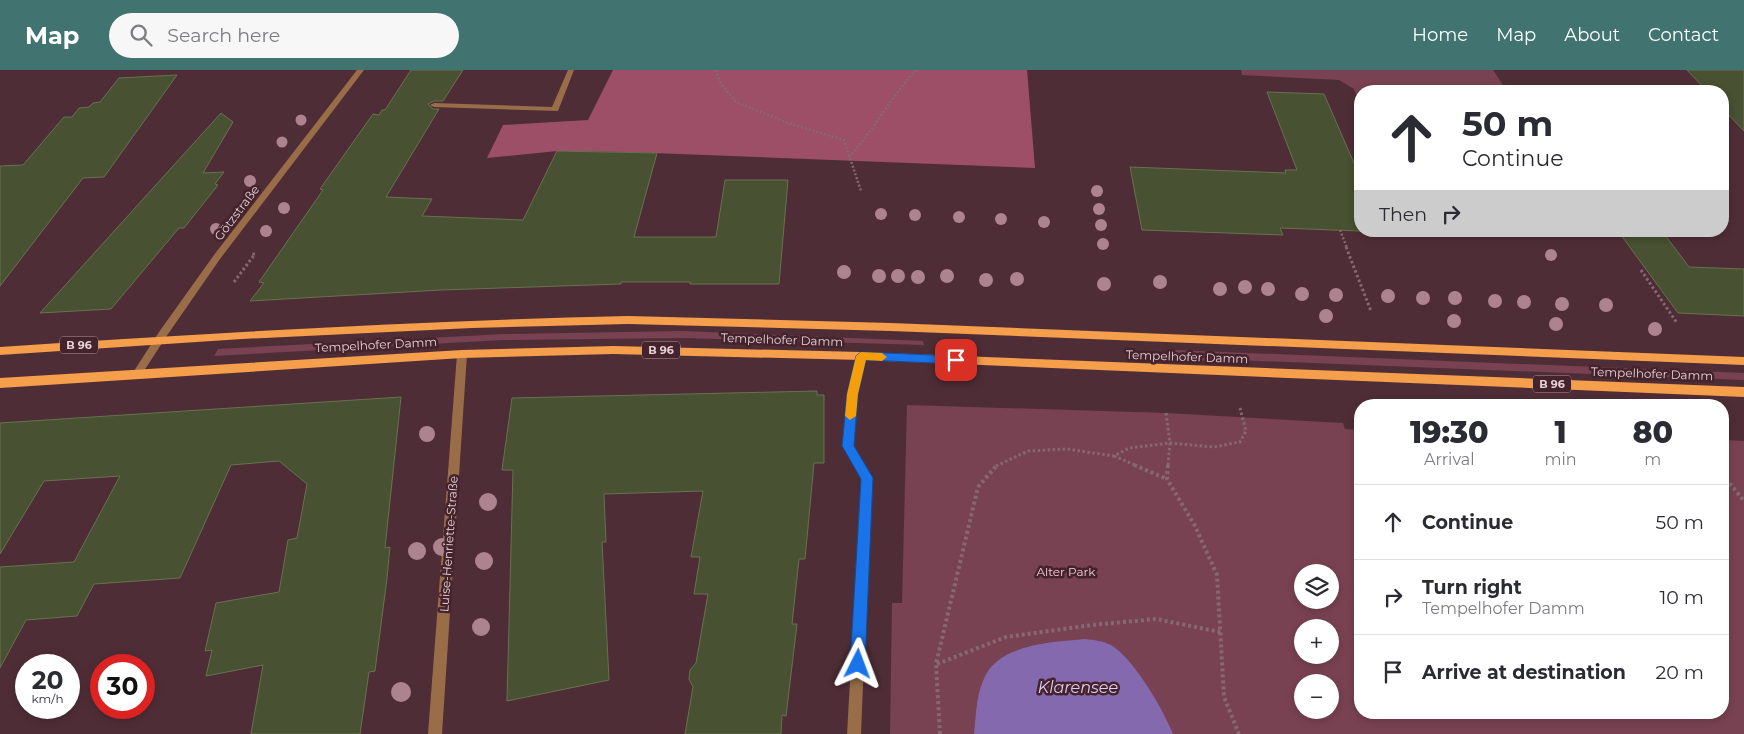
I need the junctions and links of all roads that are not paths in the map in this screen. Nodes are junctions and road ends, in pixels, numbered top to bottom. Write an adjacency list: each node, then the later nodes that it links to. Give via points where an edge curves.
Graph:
1 (361, 70): 4 (street, Götzstraße)
2 (571, 70): 3 (street, via 555,109)
3 (434, 105)
4 (158, 340): 5 (main road, Tempelhofer Damm / B 96); 8 (main road, Tempelhofer Damm / B 96, via 472,324 638,320); 9 (street, Götzstraße)
5 (0, 351)
6 (462, 354): 7 (main road, Tempelhofer Damm / B 96, via 622,350); 9 (main road, Tempelhofer Damm / B 96); 12 (street, Luise-Henriette-Straße)
7 (861, 356): 11 (main road, Tempelhofer Damm / B 96); 13 (street, via 848,446 867,478)
8 (1744, 360)
9 (137, 374): 10 (main road, Tempelhofer Damm / B 96)
10 (0, 383)
11 (1744, 392)
12 (435, 734)
13 (854, 734)

